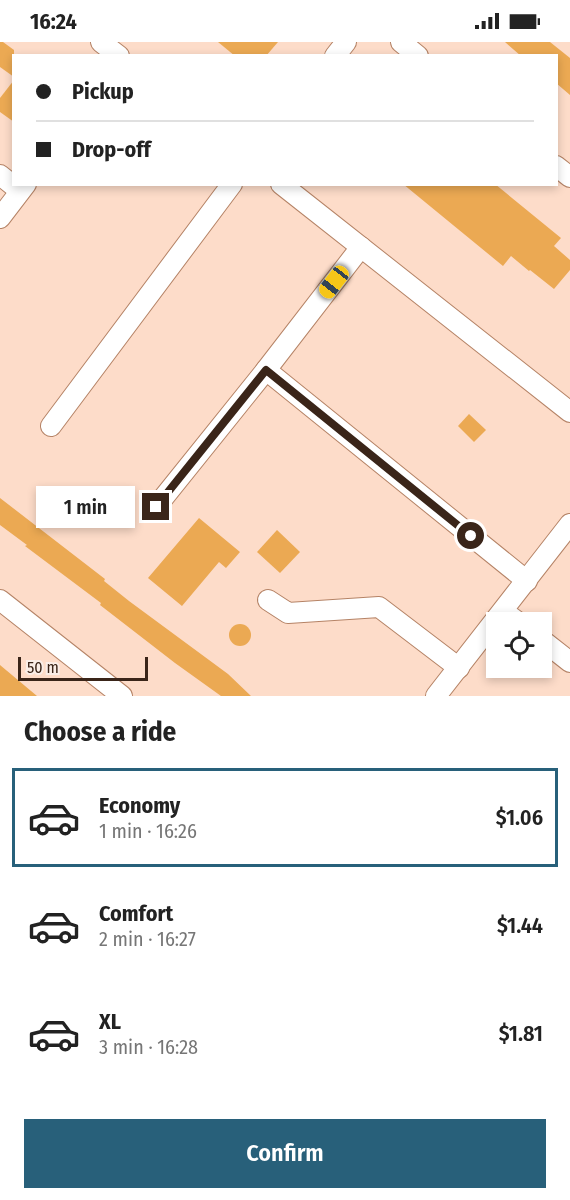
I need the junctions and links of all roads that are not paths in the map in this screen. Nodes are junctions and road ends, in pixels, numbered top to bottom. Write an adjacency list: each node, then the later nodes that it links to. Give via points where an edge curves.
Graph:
1 (101, 42): 4 (street)
2 (346, 42): 5 (street)
3 (401, 42): 6 (street)
4 (116, 54)
5 (337, 54)
6 (416, 54)
7 (558, 168): 8 (street)
8 (570, 177)
9 (231, 186): 16 (street)
10 (284, 186): 13 (street)
11 (23, 188): 12 (street)
12 (0, 218)
13 (361, 247): 14 (street); 15 (street)
14 (266, 370): 17 (street); 19 (street)
15 (570, 412)
16 (51, 426)
17 (156, 507)
18 (570, 524): 19 (street)
19 (526, 581): 22 (street)
20 (0, 600): 27 (street)
21 (268, 600): 26 (street, via 288,613 379,607)
22 (513, 612)
23 (486, 642): 26 (street)
24 (552, 646): 25 (street)
25 (568, 656)
26 (459, 668): 28 (street)
27 (122, 696)
28 (436, 696)

